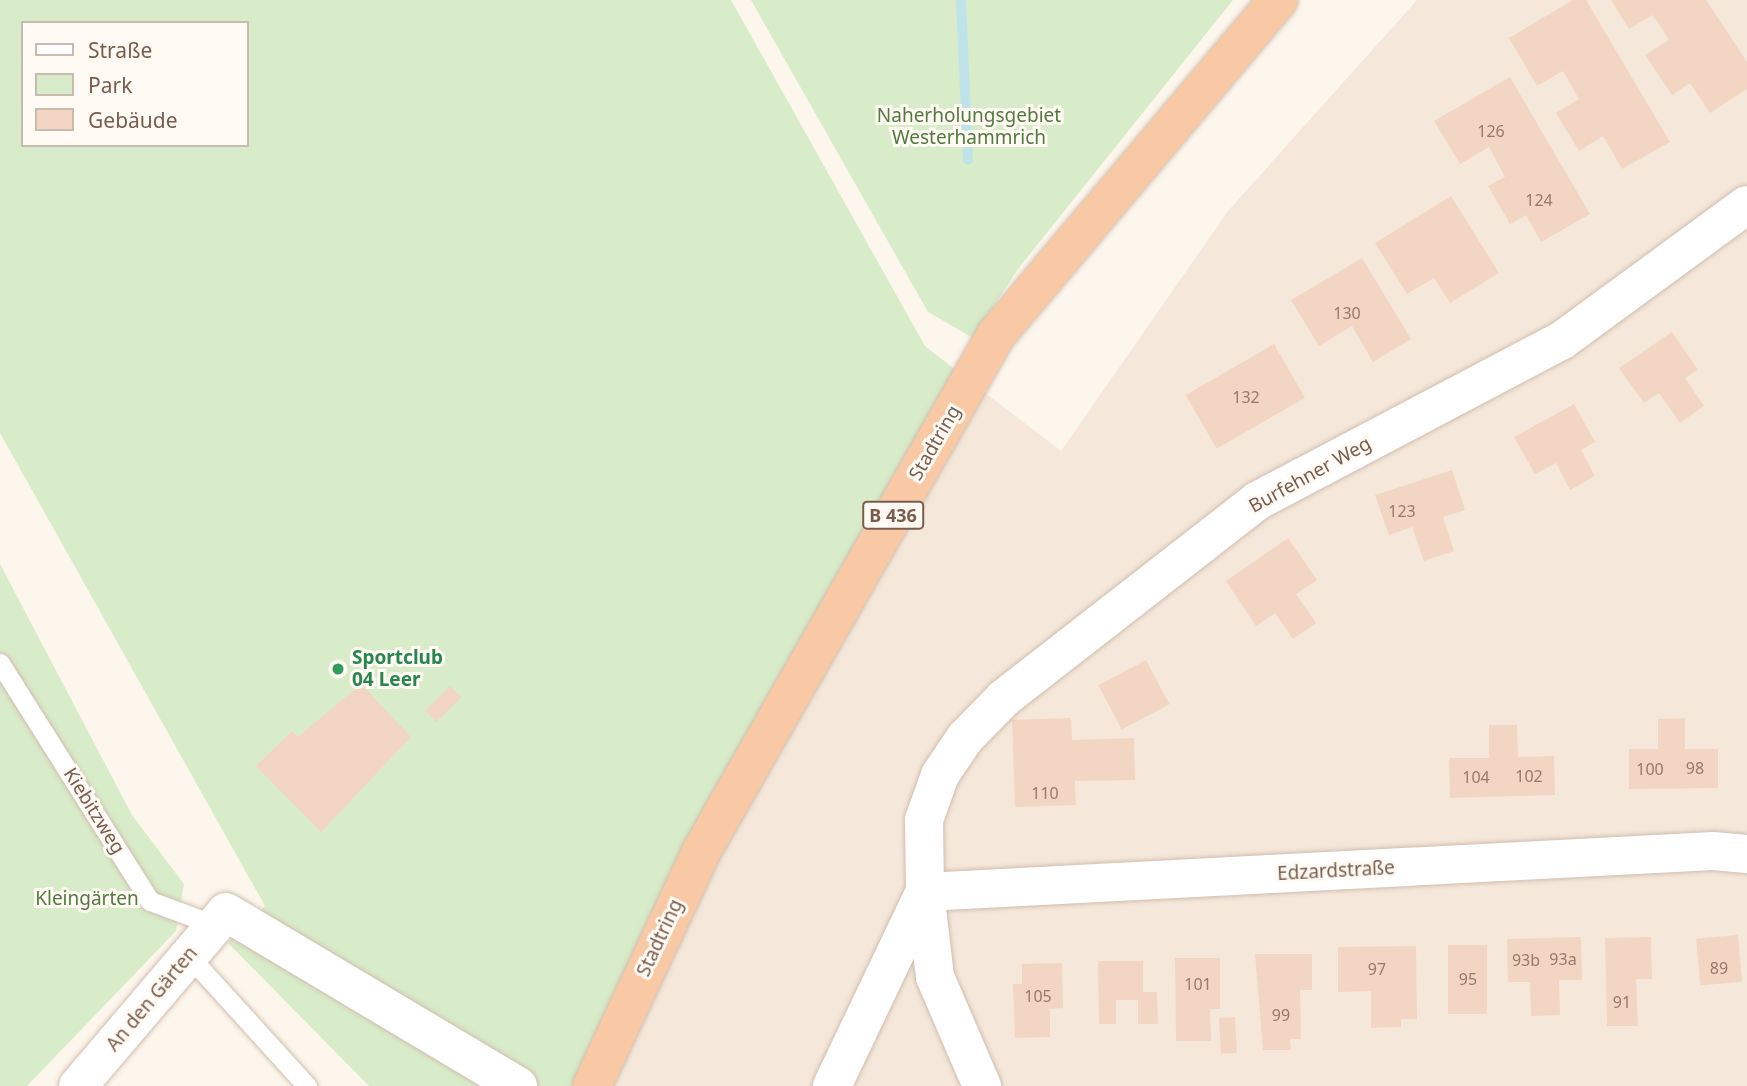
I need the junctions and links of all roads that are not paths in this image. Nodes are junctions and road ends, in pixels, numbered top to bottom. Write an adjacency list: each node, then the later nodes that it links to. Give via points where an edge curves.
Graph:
1 (1278, 0): 11 (highway, Stadtring / B 436, via 996,335 701,852)
2 (1747, 205): 5 (street, Burfehner Weg, via 1561,341 1257,500 1004,698 940,775 924,820)
3 (0, 663): 6 (lane, Kiebitzweg, via 150,901)
4 (1747, 855): 5 (street, Edzardstraße, via 1713,851)
5 (925, 892): 12 (street); 13 (street, Burfehner Weg, via 935,977)
6 (221, 919): 7 (street, An den Gärten); 10 (street)
7 (189, 956): 8 (street, An den Gärten); 9 (lane)
8 (78, 1086)
9 (307, 1086)
10 (518, 1086)
11 (592, 1086)
12 (832, 1086)
13 (982, 1086)

